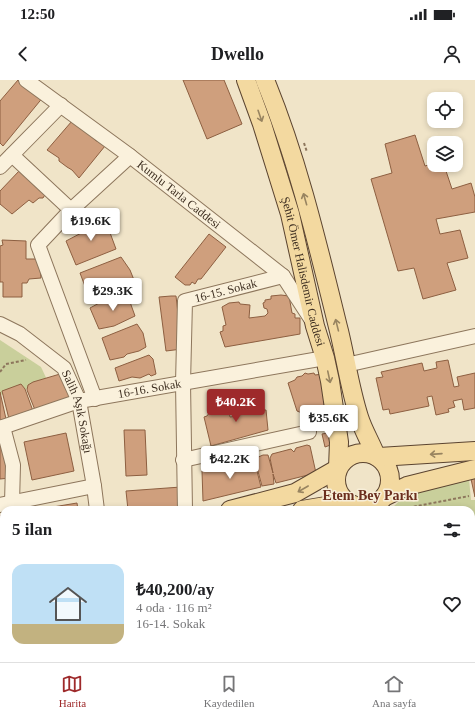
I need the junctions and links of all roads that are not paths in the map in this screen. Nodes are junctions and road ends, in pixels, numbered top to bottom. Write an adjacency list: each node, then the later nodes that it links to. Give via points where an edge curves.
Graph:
1 (26, 80): 4 (street, Kumlu Tarla Caddesi)
2 (246, 80): 11 (main road, Şehit Ömer Halisdemir Caddesi, one-way to 11, via 290,214)
3 (265, 80): 14 (main road, Şehit Ömer Halisdemir Caddesi, one-way to 3, via 296,167)
4 (61, 105): 5 (street); 6 (street, Kumlu Tarla Caddesi)
5 (12, 155): 7 (street); 8 (street)
6 (130, 156): 8 (street); 9 (street, Kumlu Tarla Caddesi)
7 (0, 167)
8 (71, 210): 16 (street, via 38,245)
9 (283, 276): 11 (street, Kumlu Tarla Caddesi); 15 (street, 16-15. Sokak, via 185,301)
10 (0, 324): 17 (street, Salih Aşık Sokağı, via 20,334 64,368)
11 (315, 326): 13 (main road, Şehit Ömer Halisdemir Caddesi)
12 (475, 336): 14 (street)
13 (325, 358): 15 (street, 16-16. Sokak); 23 (main road, Şehit Ömer Halisdemir Caddesi, one-way to 23, via 339,442)
14 (346, 364): 21 (main road, Şehit Ömer Halisdemir Caddesi, via 359,418)
15 (183, 383): 16 (street, 16-16. Sokak); 22 (street, 16-15. Sokak)
16 (95, 399): 17 (street, 16-16. Sokak)
17 (79, 402): 18 (street, 16-16. Sokak); 25 (street, Salih Aşık Sokağı)
18 (1, 428): 26 (street, via 13,465)
19 (309, 432): 22 (street)
20 (475, 451): 21 (main road, one-way to 21)
21 (378, 457): 23 (main road, via 359,452 343,460); 27 (main road, via 385,464 390,476 389,489)
22 (183, 460): 30 (street, 16-15. Sokak)
23 (338, 468): 28 (main road, via 335,478 339,494); 31 (main road, one-way to 31, via 295,493)
24 (475, 469): 27 (main road, via 407,486)
25 (94, 486): 26 (street); 29 (street, Salih Aşık Sokağı)
26 (6, 504)
27 (376, 504)
28 (353, 505): 32 (main road); 33 (main road)
29 (96, 506)
30 (185, 506)
31 (245, 506)
32 (326, 506)
33 (359, 506)

